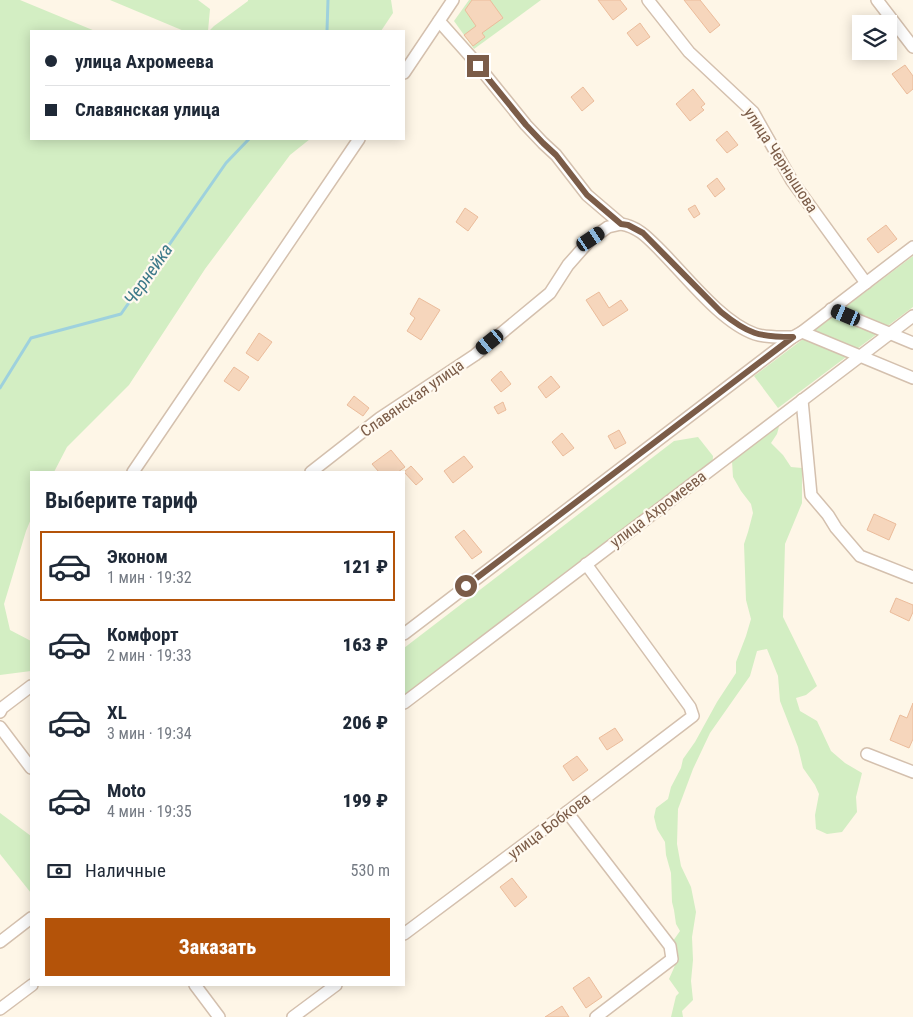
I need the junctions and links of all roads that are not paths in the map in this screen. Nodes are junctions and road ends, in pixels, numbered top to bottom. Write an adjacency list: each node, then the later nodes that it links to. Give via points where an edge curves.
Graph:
1 (453, 0): 4 (street)
2 (648, 0): 10 (street, улица Чернышова, via 689,52 753,112 792,181)
3 (877, 0): 5 (street)
4 (439, 21): 6 (street); 8 (street, via 587,195)
5 (913, 48)
6 (405, 71)
7 (358, 140): 19 (street)
8 (621, 224): 13 (street, via 643,233 734,323 756,334 773,337); 20 (street, Славянская улица, via 608,227 591,239 568,265 550,293 475,355 380,418)
9 (913, 247): 10 (street)
10 (866, 282): 11 (street)
11 (831, 309): 13 (street); 14 (street)
12 (913, 316): 14 (street, улица Ахромеева)
13 (797, 334): 16 (street); 23 (street)
14 (890, 334): 15 (street); 16 (street, улица Ахромеева)
15 (913, 343)
16 (860, 356): 17 (street); 18 (street, улица Ахромеева)
17 (913, 378)
18 (802, 400): 21 (street, улица Ахромеева); 22 (street, via 811,494 860,556)
19 (134, 471)
20 (312, 471)
21 (586, 564): 25 (street, улица Ахромеева); 31 (street, улица Бобкова, via 690,707 693,716)
22 (913, 577)
23 (405, 633)
24 (30, 687): 26 (street)
25 (405, 702)
26 (0, 712)
27 (0, 728): 29 (street)
28 (867, 754): 30 (street)
29 (30, 767)
30 (913, 772)
31 (567, 812): 33 (street, улица Бобкова); 39 (street, via 670,946 672,959)
32 (30, 919): 34 (street)
33 (405, 933)
34 (0, 942)
35 (31, 986): 38 (street)
36 (196, 986): 40 (street)
37 (335, 986): 41 (street)
38 (0, 1009)
39 (601, 1015)
40 (220, 1017)
41 (293, 1017)

